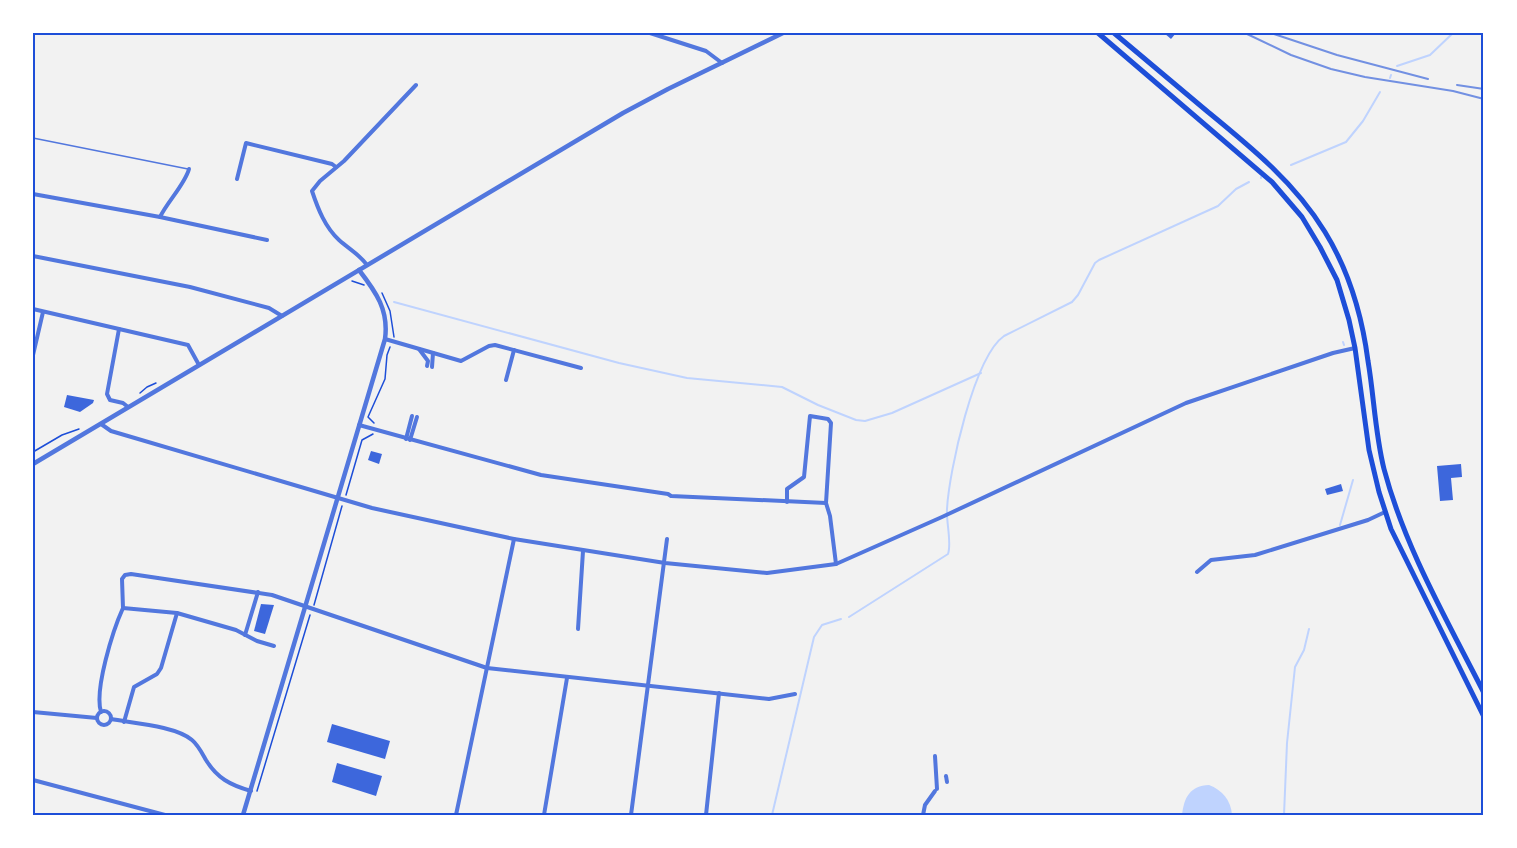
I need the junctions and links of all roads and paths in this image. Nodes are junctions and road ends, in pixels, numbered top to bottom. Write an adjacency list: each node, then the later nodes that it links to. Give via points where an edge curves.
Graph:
1 (650, 33): 5 (street, via 706,51)
2 (783, 33): 5 (street)
3 (1098, 33): 25 (main road, via 1284,195 1312,233 1337,280)
4 (1114, 33): 70 (main road, via 1275,169 1307,205 1325,233 1342,265 1360,318 1381,454 1396,509)
5 (722, 63): 15 (street, via 632,108)
6 (416, 85): 8 (street)
7 (33, 138): 9 (lane)
8 (336, 167): 10 (street, via 246,143); 15 (street, via 312,191 316,204 334,235)
9 (189, 169): 12 (street, via 187,178)
10 (237, 179)
11 (33, 194): 12 (street)
12 (159, 217): 13 (street)
13 (267, 240)
14 (33, 256): 21 (street, via 190,287 269,308)
15 (367, 265): 16 (street)
16 (359, 270): 21 (street); 23 (street, via 381,302)
17 (357, 282): 18 (path)
18 (364, 284)
19 (33, 309): 20 (street)
20 (43, 312): 22 (street); 29 (street)
21 (282, 316): 30 (street)
22 (119, 329): 30 (street, via 188,345); 35 (street, via 107,394 110,400)
23 (385, 339): 26 (street); 38 (street)
24 (392, 344): 39 (path, via 385,379 369,417)
25 (1355, 348): 49 (main road, via 1369,450); 56 (street, via 1186,403)
26 (419, 349): 28 (street); 28 (street, via 429,366)
27 (514, 350): 28 (street, via 489,346 461,361); 31 (street); 32 (street)
28 (433, 353)
29 (33, 355)
30 (199, 365): 35 (street)
31 (581, 368)
32 (506, 380)
33 (158, 383): 34 (path)
34 (140, 393)
35 (128, 407): 37 (street)
36 (415, 417): 42 (street)
37 (100, 424): 44 (street); 45 (street, via 111,431)
38 (359, 425): 42 (street); 45 (street)
39 (376, 426)
40 (79, 430): 43 (path)
41 (374, 432): 46 (path, via 362,440)
42 (408, 439): 47 (street, via 544,476 671,496)
43 (33, 452)
44 (33, 464)
45 (337, 497): 46 (street); 59 (street)
46 (344, 499): 51 (street); 61 (path)
47 (787, 502): 48 (street); 48 (street, via 787,489 804,477 810,416 819,416 831,423)
48 (826, 503): 56 (street)
49 (1385, 512): 53 (street); 74 (main road)
50 (1299, 534): 53 (street)
51 (514, 539): 54 (street); 66 (street)
52 (667, 539): 55 (street)
53 (1301, 541): 57 (street, via 1255,555 1211,560)
54 (583, 551): 55 (street); 63 (street)
55 (664, 563): 56 (street, via 767,573); 68 (street)
56 (836, 564)
57 (1197, 572)
58 (258, 592): 59 (street); 60 (street, via 128,574 122,582); 64 (street)
59 (305, 606): 61 (street); 82 (street)
60 (123, 608): 62 (street); 73 (street, via 103,674)
61 (313, 608): 66 (street); 83 (path)
62 (177, 613): 64 (street); 77 (street, via 161,668 134,687)
63 (578, 629)
64 (245, 634): 65 (street)
65 (274, 646)
66 (488, 668): 67 (street); 87 (street)
67 (567, 678): 68 (street); 88 (street)
68 (647, 686): 69 (street); 89 (street)
69 (719, 693): 71 (street, via 769,699); 90 (street)
70 (1484, 693)
71 (795, 694)
72 (33, 712): 75 (street)
73 (101, 712): 75 (street); 76 (street, via 109,713)
74 (1484, 717)
75 (97, 718): 76 (street, via 102,724)
76 (111, 719): 77 (street)
77 (124, 722): 82 (street, via 188,737 218,776)
78 (935, 756): 91 (street, via 936,790)
79 (946, 776): 81 (street)
80 (33, 780): 84 (street)
81 (948, 782)
82 (251, 791): 86 (street)
83 (255, 795)
84 (158, 814): 85 (street)
85 (165, 815)
86 (243, 815)
87 (456, 815)
88 (544, 815)
89 (631, 815)
90 (706, 815)
91 (923, 815)

